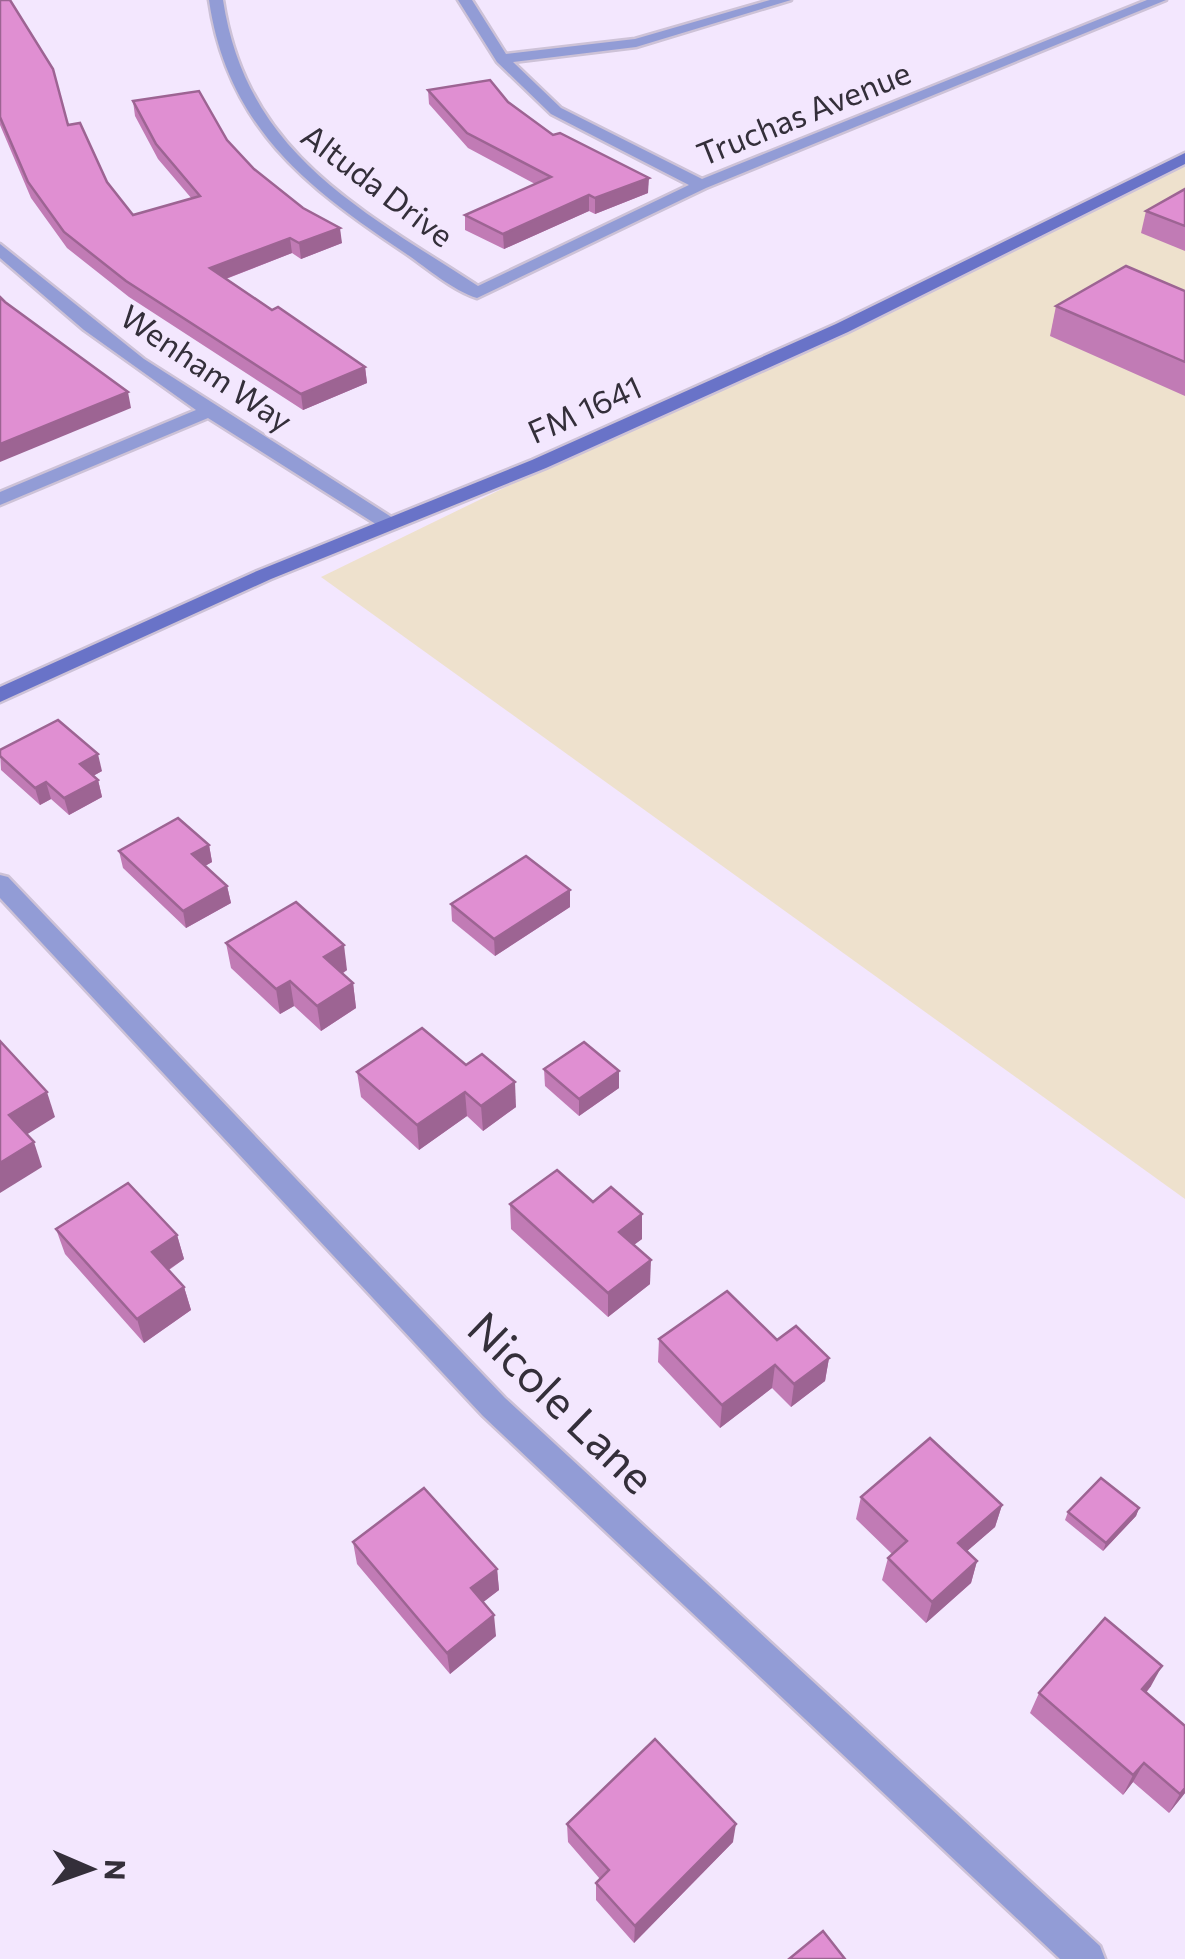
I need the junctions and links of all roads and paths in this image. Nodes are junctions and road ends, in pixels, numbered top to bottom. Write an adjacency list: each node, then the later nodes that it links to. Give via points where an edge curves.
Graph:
1 (216, 0): 9 (street, Altuda Drive, via 235,71 276,144 365,218)
2 (465, 0): 5 (street)
3 (784, 0): 5 (street, via 636,43)
4 (1158, 0): 7 (street, Truchas Avenue)
5 (502, 59): 7 (street, via 556,111)
6 (1185, 158): 12 (main road, FM 1641 / FM 1641, via 842,328)
7 (701, 186): 9 (street, Truchas Avenue)
8 (0, 250): 10 (street, Wenham Way, via 48,296)
9 (477, 293)
10 (210, 410): 11 (street); 12 (street, Wenham Way)
11 (0, 500)
12 (389, 524): 13 (main road, FM 1641 / FM 1641)
13 (0, 695)
14 (0, 882): 15 (street, Nicole Lane, via 494,1407)
15 (1088, 1959)

